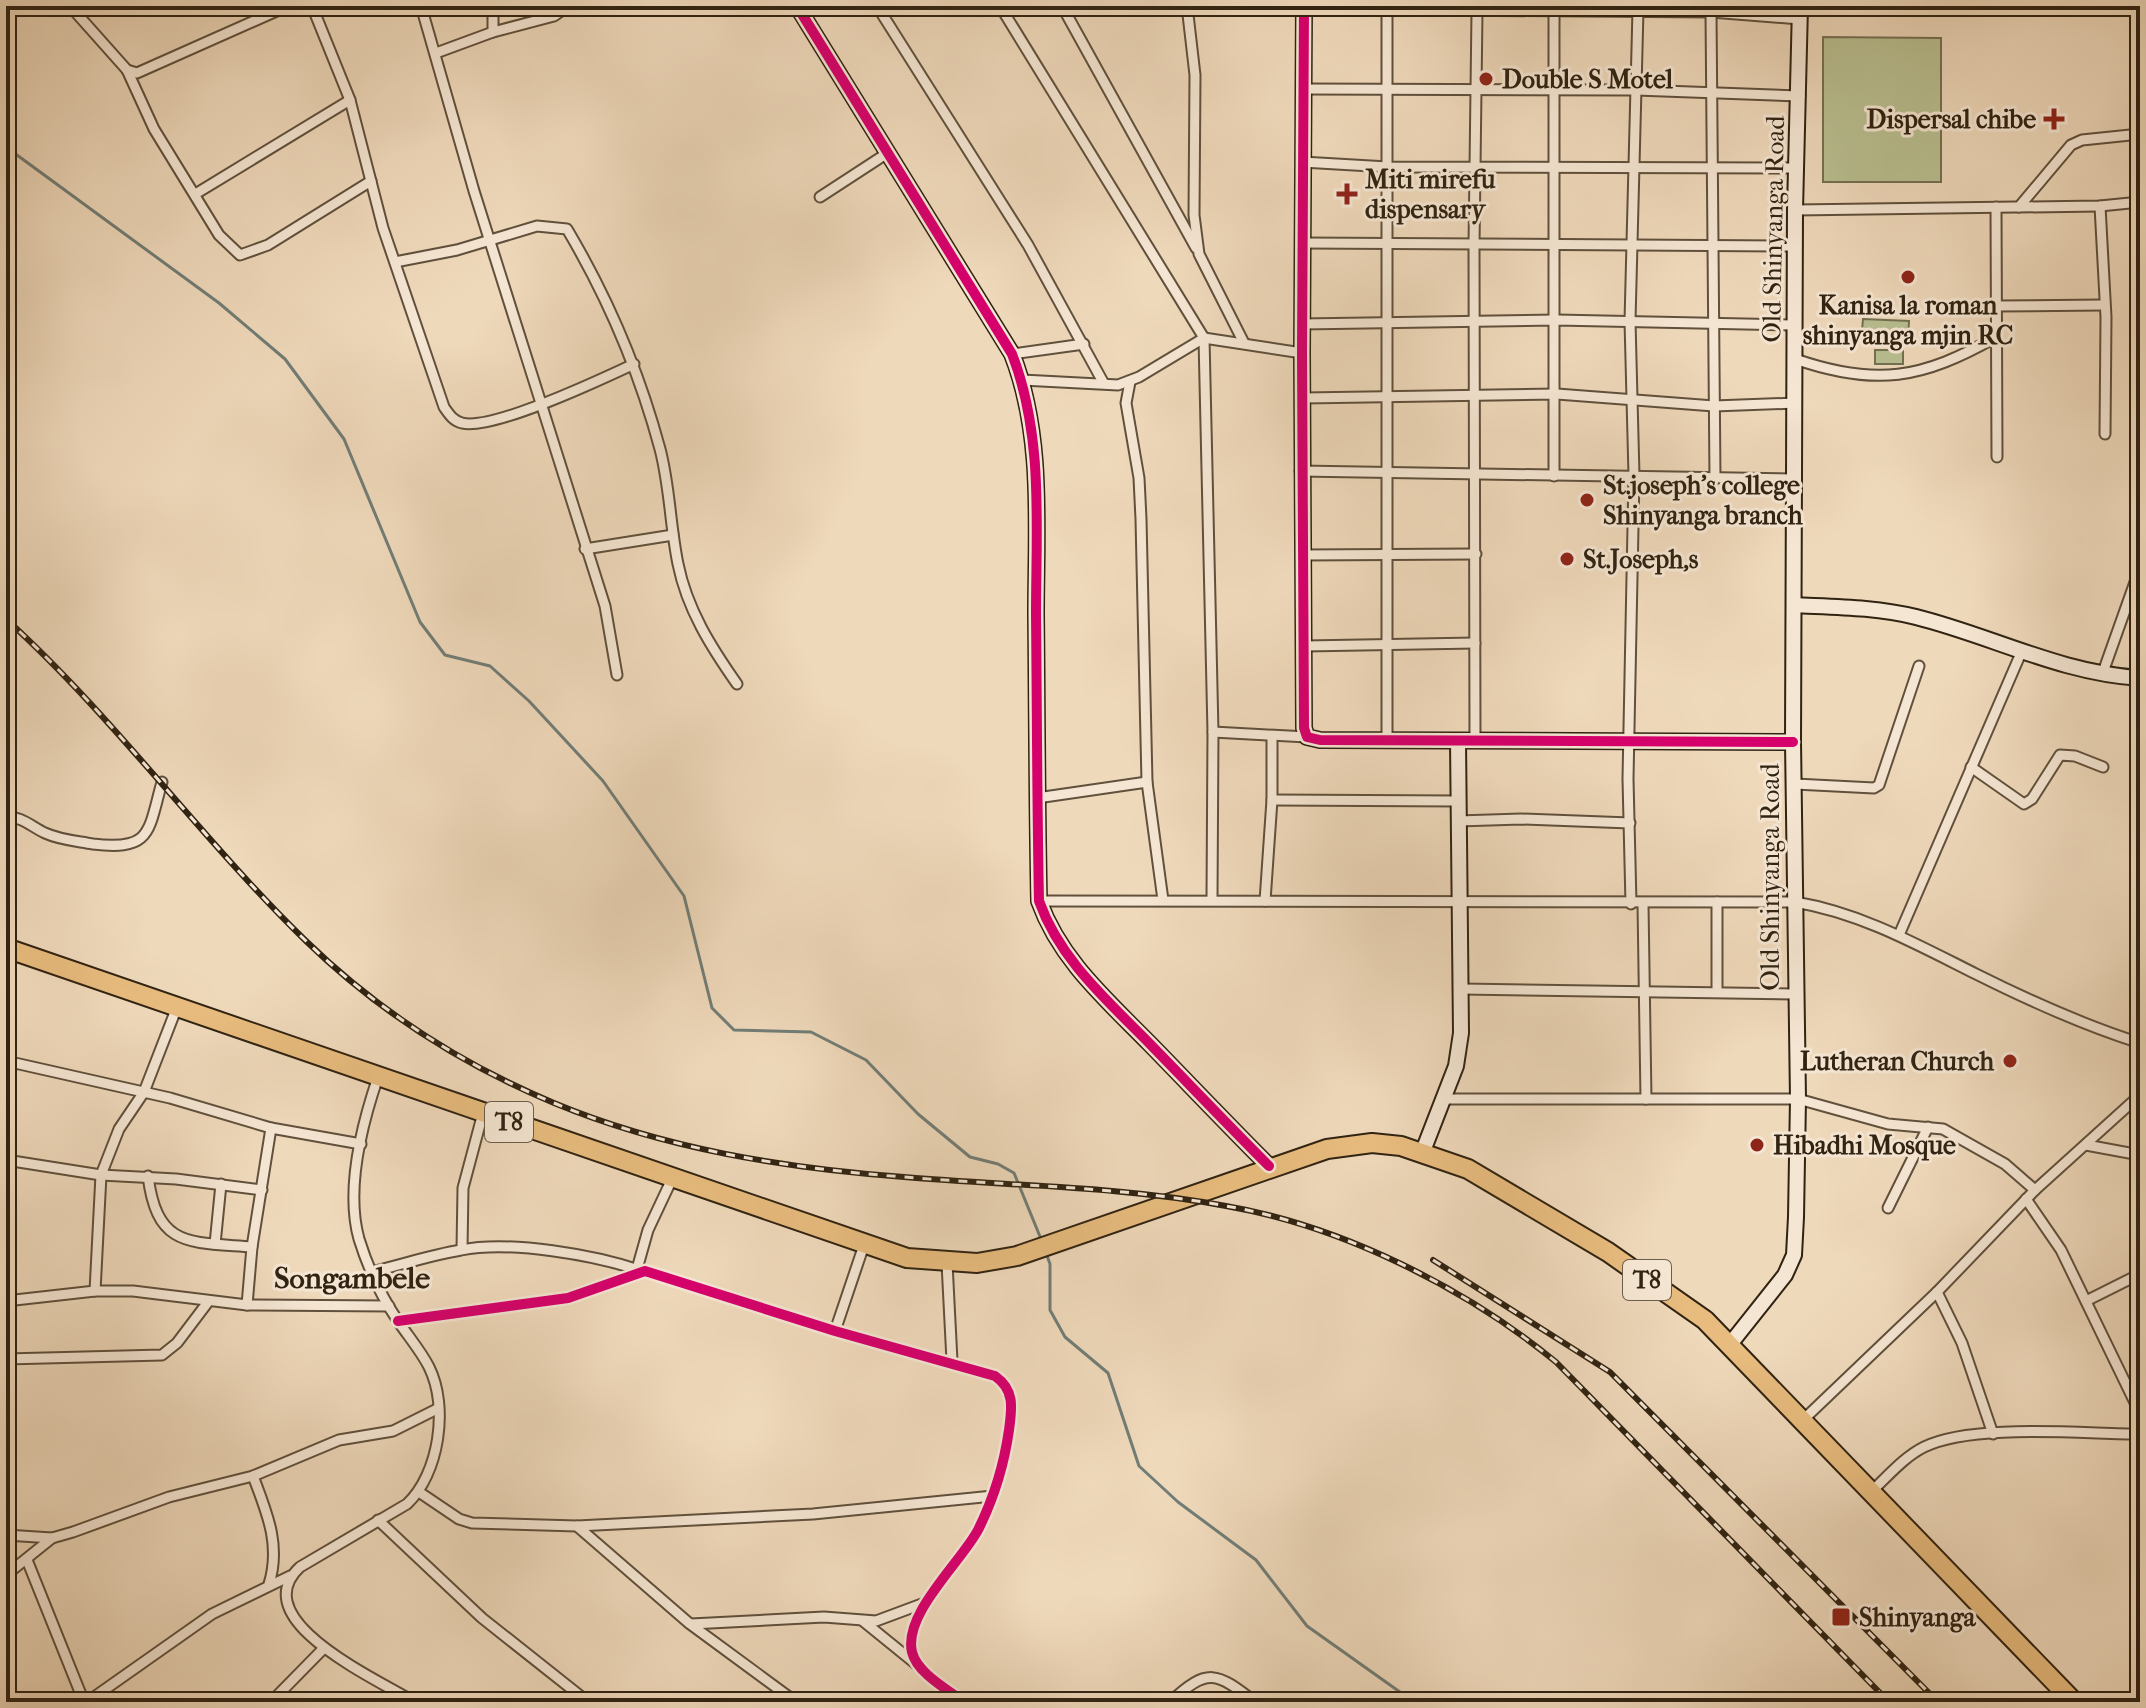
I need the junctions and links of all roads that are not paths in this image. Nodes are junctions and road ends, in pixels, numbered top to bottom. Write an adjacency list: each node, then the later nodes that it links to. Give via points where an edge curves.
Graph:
1 (70, 6): 21 (street)
2 (288, 6): 21 (street, via 146,70)
3 (312, 6): 29 (street)
4 (421, 6): 20 (street)
5 (493, 6): 19 (street)
6 (568, 6): 19 (street, via 554,16)
7 (797, 6): 31 (street)
8 (877, 6): 69 (street)
9 (1000, 6): 67 (street)
10 (1062, 6): 55 (street)
11 (1187, 6): 55 (street, via 1195,75 1194,215)
12 (1304, 8): 14 (street); 23 (street)
13 (1638, 10): 15 (street); 17 (street); 26 (street)
14 (1387, 11): 16 (street); 24 (street)
15 (1554, 11): 16 (street); 25 (street)
16 (1477, 12): 22 (street)
17 (1711, 12): 18 (street); 27 (street)
18 (1800, 12): 28 (street, Old Shinyanga Road)
19 (493, 32): 20 (street)
20 (436, 53): 47 (street)
21 (127, 70): 40 (street, via 154,129)
22 (1477, 88): 24 (street); 25 (street); 35 (street)
23 (1304, 89): 24 (street); 32 (street)
24 (1388, 89): 34 (street)
25 (1557, 89): 26 (street); 33 (street)
26 (1636, 90): 27 (street); 36 (street)
27 (1713, 91): 28 (street); 38 (street)
28 (1800, 96): 37 (street, Old Shinyanga Road)
29 (350, 100): 39 (street); 40 (street)
30 (2140, 134): 45 (street, via 2071,145)
31 (886, 154): 41 (street); 71 (street)
32 (1302, 162): 34 (street); 48 (street)
33 (1555, 166): 35 (street); 36 (street); 51 (street)
34 (1388, 167): 35 (street); 49 (street)
35 (1475, 167): 50 (street)
36 (1633, 168): 38 (street); 54 (street)
37 (1796, 168): 38 (street); 46 (street, Old Shinyanga Road)
38 (1713, 169): 52 (street)
39 (371, 181): 40 (street, via 268,245 240,255 219,235); 56 (street)
40 (197, 193)
41 (820, 197)
42 (2140, 202): 43 (street)
43 (2100, 206): 45 (street); 57 (street)
44 (1996, 207): 45 (street); 46 (street); 58 (street)
45 (2019, 207)
46 (1795, 210): 53 (street, Old Shinyanga Road)
47 (492, 241): 56 (street); 73 (street, via 537,226 567,229); 82 (street)
48 (1303, 243): 49 (street); 64 (street)
49 (1389, 243): 50 (street); 63 (street)
50 (1474, 245): 51 (street); 60 (street)
51 (1552, 246): 54 (street); 59 (street)
52 (1715, 246): 53 (street); 54 (street); 62 (street)
53 (1797, 246): 65 (street, Old Shinyanga Road)
54 (1632, 247): 61 (street)
55 (1199, 254): 68 (street)
56 (395, 262): 82 (street, via 444,407 453,418 460,423 483,422)
57 (2103, 305): 58 (street); 85 (street)
58 (1996, 306): 66 (street)
59 (1557, 320): 60 (street); 61 (street); 77 (street)
60 (1475, 321): 63 (street); 78 (street)
61 (1630, 321): 62 (street); 81 (street)
62 (1714, 322): 65 (street); 84 (street)
63 (1387, 323): 64 (street); 80 (street)
64 (1302, 324): 70 (street)
65 (1795, 325): 72 (street, Old Shinyanga Road)
66 (1996, 337): 72 (street, via 1924,368 1874,378); 86 (street)
67 (1204, 338): 68 (street); 76 (street); 110 (street)
68 (1244, 343): 70 (street)
69 (1084, 344): 71 (street); 75 (street)
70 (1302, 353): 79 (street)
71 (1012, 354): 74 (street)
72 (1795, 359): 83 (street, Old Shinyanga Road)
73 (634, 364): 82 (street); 94 (street, via 663,464)
74 (1022, 380): 75 (street); 123 (street, via 1037,513)
75 (1103, 382): 76 (street)
76 (1130, 382): 121 (street, via 1126,403 1140,499)
77 (1557, 394): 78 (street); 81 (street); 90 (street)
78 (1474, 396): 80 (street); 89 (street)
79 (1304, 398): 80 (street); 87 (street)
80 (1387, 399): 88 (street)
81 (1633, 401): 84 (street); 91 (street)
82 (543, 402): 95 (street)
83 (1796, 403): 84 (street); 93 (street, Old Shinyanga Road)
84 (1714, 406): 92 (street)
85 (2105, 434)
86 (1997, 457)
87 (1300, 471): 88 (street); 98 (street)
88 (1387, 475): 89 (street); 96 (street)
89 (1475, 476): 90 (street); 97 (street)
90 (1554, 476): 91 (street)
91 (1634, 476): 92 (street); 113 (street)
92 (1715, 479): 93 (street)
93 (1796, 479): 100 (street, Old Shinyanga Road)
94 (673, 535): 95 (street); 109 (street, via 698,623)
95 (585, 549): 106 (street, via 605,606)
96 (1388, 554): 97 (street); 98 (street); 101 (street)
97 (1476, 554): 102 (street)
98 (1302, 555): 103 (street)
99 (2140, 568): 107 (street)
100 (1794, 605): 104 (street, via 1895,612); 117 (street, Old Shinyanga Road)
101 (1388, 643): 102 (street); 103 (street); 114 (street)
102 (1475, 643): 116 (street)
103 (1305, 646): 112 (street)
104 (2021, 653): 107 (street); 118 (street)
105 (1919, 666): 122 (street, via 1879,785)
106 (617, 675)
107 (2102, 675): 108 (street)
108 (2140, 678)
109 (737, 684)
110 (1213, 732): 111 (street); 129 (street)
111 (1272, 737): 112 (street); 124 (street)
112 (1307, 737): 114 (street)
113 (1628, 739): 116 (street); 117 (street); 128 (street)
114 (1387, 740): 115 (street)
115 (1458, 741): 116 (street); 125 (street)
116 (1475, 741)
117 (1793, 742): 122 (street, Old Shinyanga Road)
118 (1971, 767): 119 (street, via 2024,804 2060,755); 138 (street)
119 (2103, 767)
120 (162, 782): 126 (street, via 151,823 132,846 58,838 16,817)
121 (1147, 782): 123 (street); 130 (street)
122 (1795, 784): 134 (street, Old Shinyanga Road)
123 (1037, 798): 131 (street)
124 (1272, 800): 125 (street); 132 (street)
125 (1458, 801): 127 (street)
126 (6, 818)
127 (1458, 821): 128 (street); 135 (street)
128 (1630, 823): 136 (street)
129 (1212, 899): 130 (street); 132 (street)
130 (1163, 900): 131 (street)
131 (1039, 901): 161 (street, via 1057,944 1088,981)
132 (1265, 901): 135 (street)
133 (1717, 902): 134 (street); 137 (street); 142 (street)
134 (1795, 902): 138 (street); 143 (street, Old Shinyanga Road)
135 (1460, 904): 136 (street); 140 (street)
136 (1631, 904): 137 (street)
137 (1643, 904): 141 (street)
138 (1899, 935): 145 (street, via 2039,1005)
139 (6, 948): 144 (highway, T8)
140 (1462, 989): 141 (street); 150 (street, via 1461,1033)
141 (1645, 991): 142 (street); 151 (street)
142 (1717, 992): 143 (street)
143 (1794, 994): 152 (street, Old Shinyanga Road)
144 (177, 1007): 147 (highway, T8); 148 (street)
145 (2140, 1043)
146 (6, 1061): 148 (street)
147 (378, 1077): 153 (highway, T8); 156 (street)
148 (144, 1092): 155 (street); 162 (street, via 119,1129)
149 (2140, 1095): 157 (street)
150 (1445, 1099): 151 (street); 158 (street)
151 (1646, 1099): 152 (street)
152 (1798, 1099): 154 (street, via 1888,1124); 187 (street, Old Shinyanga Road, via 1794,1255 1785,1275)
153 (483, 1113): 164 (highway, T8); 173 (street, via 463,1188)
154 (1928, 1127): 167 (street, via 1959,1135); 169 (street)
155 (271, 1128): 156 (street); 166 (street)
156 (361, 1144): 176 (street, via 355,1209)
157 (2086, 1145): 159 (street); 167 (street)
158 (1423, 1151): 161 (highway, T8, via 1355,1144); 187 (highway, T8, via 1468,1169 1608,1252)
159 (2140, 1155)
160 (6, 1160): 162 (street)
161 (1269, 1166): 174 (highway, T8, via 1017,1256)
162 (101, 1175): 163 (street); 178 (street)
163 (148, 1176): 165 (street); 170 (street, via 155,1214 165,1229)
164 (672, 1179): 171 (highway, T8); 175 (street, via 648,1230)
165 (221, 1184): 166 (street); 170 (street)
166 (262, 1190): 172 (street)
167 (2035, 1190): 168 (street)
168 (2026, 1199): 179 (street); 181 (street, via 2061,1250)
169 (1888, 1208)
170 (215, 1244): 172 (street)
171 (864, 1245): 174 (highway, T8); 186 (street)
172 (252, 1247): 183 (street)
173 (462, 1249): 175 (street, via 583,1255); 176 (street)
174 (947, 1263): 189 (street)
175 (641, 1270): 185 (street, via 568,1298); 186 (street)
176 (371, 1272): 184 (street)
177 (2140, 1274): 181 (street)
178 (95, 1291): 180 (street); 182 (street, via 157,1292)
179 (1937, 1292): 192 (street); 193 (street, via 1962,1343)
180 (6, 1301)
181 (2086, 1301): 191 (street)
182 (208, 1302): 183 (street); 188 (street, via 162,1355)
183 (247, 1305): 184 (street)
184 (389, 1306): 185 (street)
185 (398, 1321): 190 (street, via 429,1366)
186 (835, 1331): 189 (street)
187 (1731, 1343): 192 (highway, T8)
188 (6, 1359)
189 (952, 1361): 198 (street, via 995,1376 1010,1391 1006,1453)
190 (437, 1409): 195 (street, via 398,1429 339,1440); 197 (street, via 433,1458)
191 (2140, 1413)
192 (1803, 1420): 196 (highway, T8)
193 (1993, 1434): 194 (street); 196 (street, via 1921,1448)
194 (2140, 1434)
195 (253, 1476): 202 (street, via 169,1497); 206 (street, via 272,1528 274,1566)
196 (1872, 1491): 221 (highway, T8)
197 (419, 1492): 199 (street); 200 (street, via 472,1523)
198 (993, 1496): 200 (street, via 813,1514); 207 (street, via 976,1533)
199 (378, 1520): 205 (street); 216 (street, via 482,1618)
200 (577, 1526): 209 (street)
201 (6, 1535): 202 (street)
202 (52, 1538): 203 (street)
203 (27, 1560): 204 (street); 213 (street)
204 (6, 1575)
205 (290, 1576): 206 (street); 210 (street, via 285,1592 291,1613)
206 (269, 1584): 213 (street, via 199,1622)
207 (927, 1602): 208 (street, via 886,1619); 211 (street, via 911,1639)
208 (863, 1621): 209 (street, via 824,1617); 211 (street)
209 (690, 1624): 217 (street)
210 (324, 1648): 212 (street); 214 (street)
211 (917, 1665): 218 (street)
212 (397, 1698): 215 (street)
213 (86, 1702)
214 (271, 1702)
215 (414, 1702)
216 (588, 1702)
217 (796, 1702)
218 (964, 1702)
219 (1170, 1702): 220 (street, via 1202,1677 1217,1676)
220 (1255, 1702)
221 (2074, 1702)

